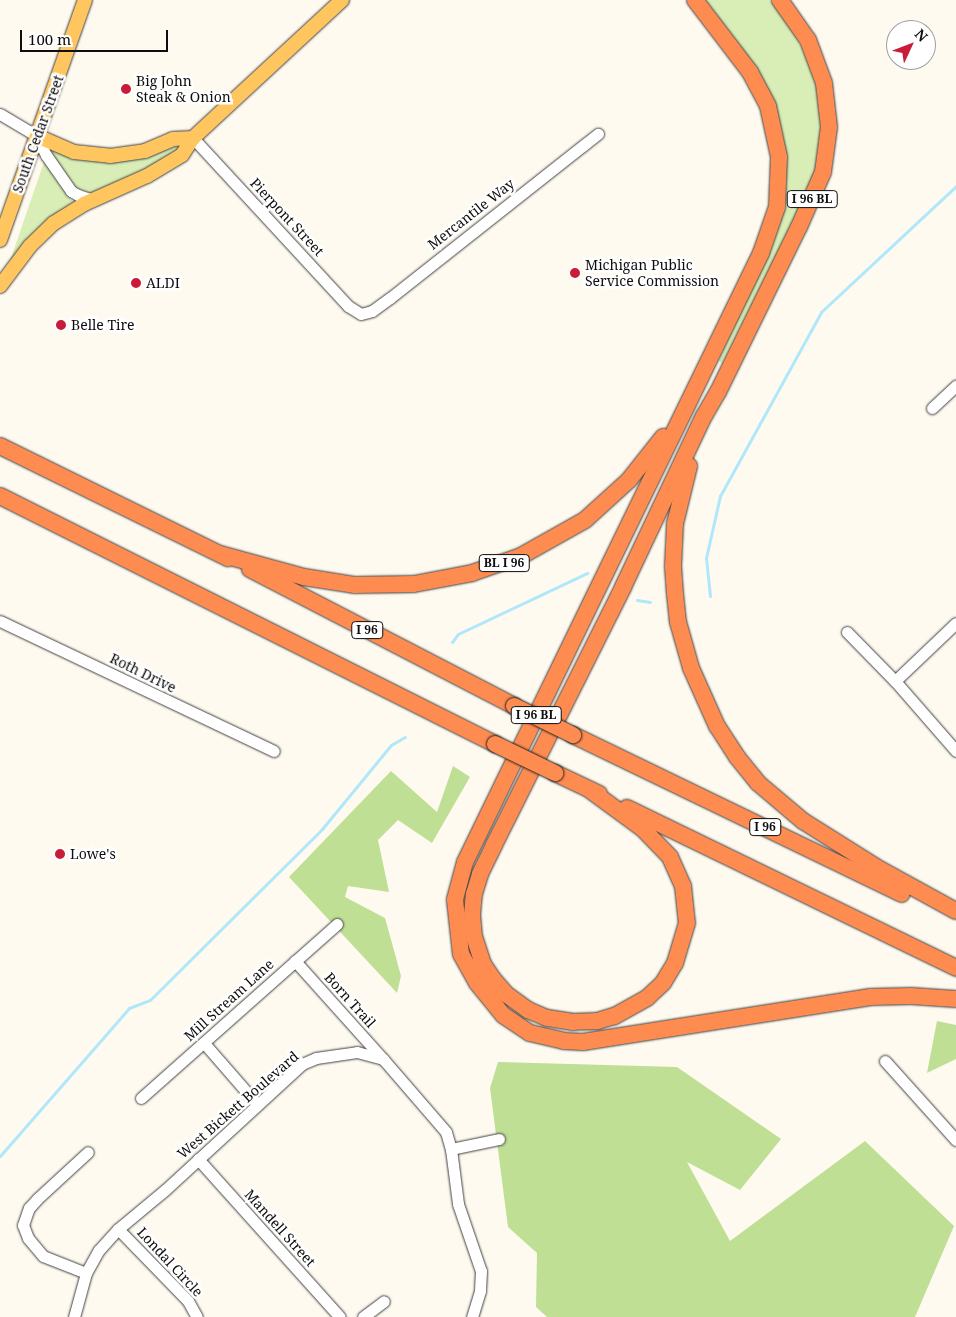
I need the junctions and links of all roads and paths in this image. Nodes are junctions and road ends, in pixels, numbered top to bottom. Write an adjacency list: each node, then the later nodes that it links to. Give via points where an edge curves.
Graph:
1 (85, 0): 7 (main road, South Cedar Street)
2 (342, 0): 8 (main road)
3 (694, 0): 13 (highway, I 96 BL, via 758,86 768,106 779,157 776,207 769,234)
4 (780, 0): 15 (highway, I 96 BL, via 808,40 820,70 828,108 828,150 810,204)
5 (0, 114): 7 (street)
6 (598, 134): 12 (street, Mercantile Way, via 390,298 372,311)
7 (37, 136): 8 (main road, via 74,152 110,156 145,151 173,139); 9 (street, via 71,191); 10 (main road, South Cedar Street)
8 (193, 138): 9 (main road, via 182,155 172,162); 12 (street, Pierpont Street, via 348,306)
9 (93, 200): 11 (main road, via 70,212 43,233)
10 (0, 240)
11 (0, 286)
12 (361, 314)
13 (707, 364): 19 (highway, BL I 96, via 661,440 629,480 585,520 541,546 500,564 443,580 384,586 355,585 304,577); 32 (highway, I 96 BL, via 465,862 455,900 461,954 477,983 503,1015 530,1033 583,1042 864,998 911,996)
14 (956, 386): 16 (street)
15 (718, 392): 26 (highway, I 96 BL, via 624,588 494,845 474,894 474,937 483,964 493,979 507,995 528,1010 547,1018 573,1022 598,1021 614,1016 635,1007 653,993 675,964 687,923 683,886 670,857 643,829); 27 (highway, I 96 BL, via 686,476 675,524 673,551 678,622 690,668 702,697 737,757 779,802 838,844)
16 (932, 408)
17 (0, 446): 19 (highway, I 96)
18 (0, 496): 26 (highway, bridge)
19 (220, 554): 28 (highway, I 96, bridge, via 514,706)
20 (0, 621): 25 (street, Roth Drive)
21 (956, 623): 23 (street)
22 (847, 632): 23 (street)
23 (895, 681): 24 (street)
24 (956, 751)
25 (274, 752)
26 (590, 790): 31 (highway)
27 (956, 911)
28 (956, 920)
29 (337, 924): 30 (street, Mill Stream Lane)
30 (294, 961): 33 (street, Mill Stream Lane); 34 (street, Born Trail)
31 (956, 968)
32 (956, 1000)
33 (204, 1043): 36 (street, Mill Stream Lane); 37 (street)
34 (383, 1059): 37 (street, West Bickett Boulevard, via 357,1052 316,1058 302,1064); 40 (street, via 438,1120)
35 (885, 1061): 39 (street)
36 (141, 1098)
37 (257, 1104): 42 (street, West Bickett Boulevard)
38 (499, 1139): 40 (street)
39 (956, 1140)
40 (451, 1149): 50 (street, via 458,1204 482,1271)
41 (88, 1152): 44 (street, via 29,1208 24,1225 28,1238 43,1256)
42 (198, 1159): 43 (street, West Bickett Boulevard); 48 (street, Mandell Street)
43 (118, 1228): 44 (street, West Bickett Boulevard, via 99,1250); 47 (street, Londal Circle, via 188,1301)
44 (86, 1273): 46 (street, West Bickett Boulevard)
45 (384, 1301): 49 (street)
46 (74, 1317)
47 (197, 1317)
48 (340, 1317)
49 (363, 1317)
50 (472, 1317)

